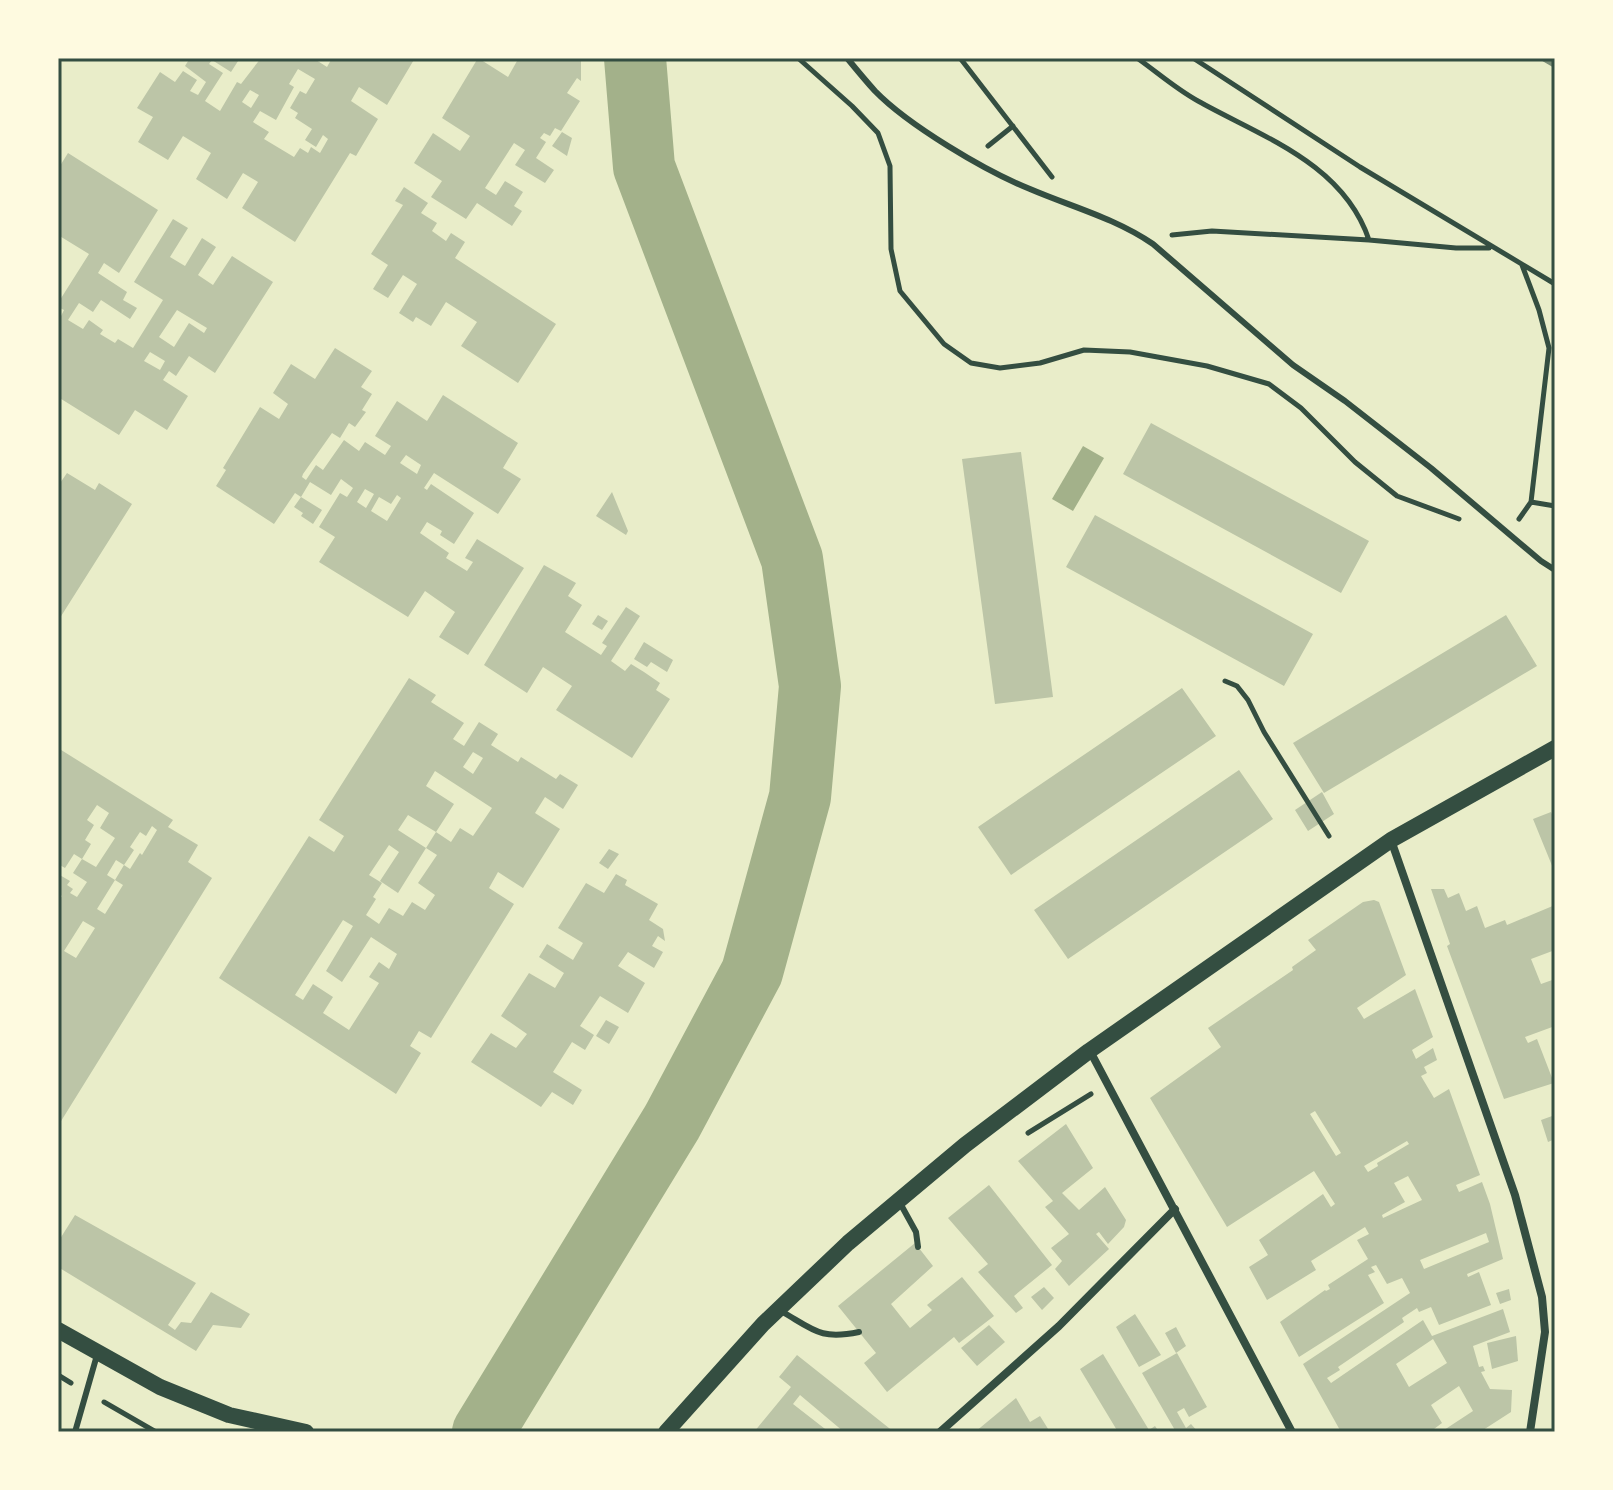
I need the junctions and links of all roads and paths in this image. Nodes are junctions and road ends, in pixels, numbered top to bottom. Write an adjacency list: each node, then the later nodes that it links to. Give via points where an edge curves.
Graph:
1 (798, 58): 17 (path, via 878,133 890,166 891,249 900,291 944,344 971,363 1000,368 1084,350 1130,352 1269,384 1397,496)
2 (847, 58): 7 (lane, via 876,93)
3 (960, 58): 6 (path)
4 (1137, 58): 9 (path, via 1194,99 1286,146 1334,182)
5 (1193, 58): 11 (path)
6 (1013, 126): 7 (path); 8 (path, via 1047,167 1056,184)
7 (971, 160): 8 (lane)
8 (1053, 198): 10 (lane, via 1129,227)
9 (1369, 240): 10 (path, via 1189,231); 11 (path)
10 (1153, 244): 18 (lane, via 1293,365 1431,468)
11 (1491, 248): 12 (path)
12 (1522, 265): 13 (path); 14 (path)
13 (1555, 284)
14 (1552, 349): 15 (path)
15 (1531, 502): 16 (path); 18 (path)
16 (1555, 506)
17 (1465, 521)
18 (1508, 534): 19 (lane)
19 (1555, 570)
20 (1225, 681): 22 (path, via 1248,700)
21 (1555, 748): 23 (main road)
22 (1329, 836)
23 (1391, 840): 24 (main road); 39 (street, via 1515,1195 1542,1297 1545,1332)
24 (1089, 1051): 25 (street); 27 (main road)
25 (1108, 1085): 26 (path); 28 (street)
26 (1019, 1138)
27 (899, 1201): 29 (lane); 30 (main road)
28 (1175, 1209): 37 (street, via 1059,1326); 38 (street)
29 (918, 1247)
30 (778, 1310): 32 (lane, via 823,1335); 36 (main road)
31 (58, 1330): 33 (main road)
32 (859, 1332)
33 (98, 1352): 34 (lane); 35 (main road, via 160,1387 229,1415)
34 (75, 1432)
35 (306, 1432)
36 (666, 1432)
37 (940, 1432)
38 (1292, 1432)
39 (1530, 1432)

